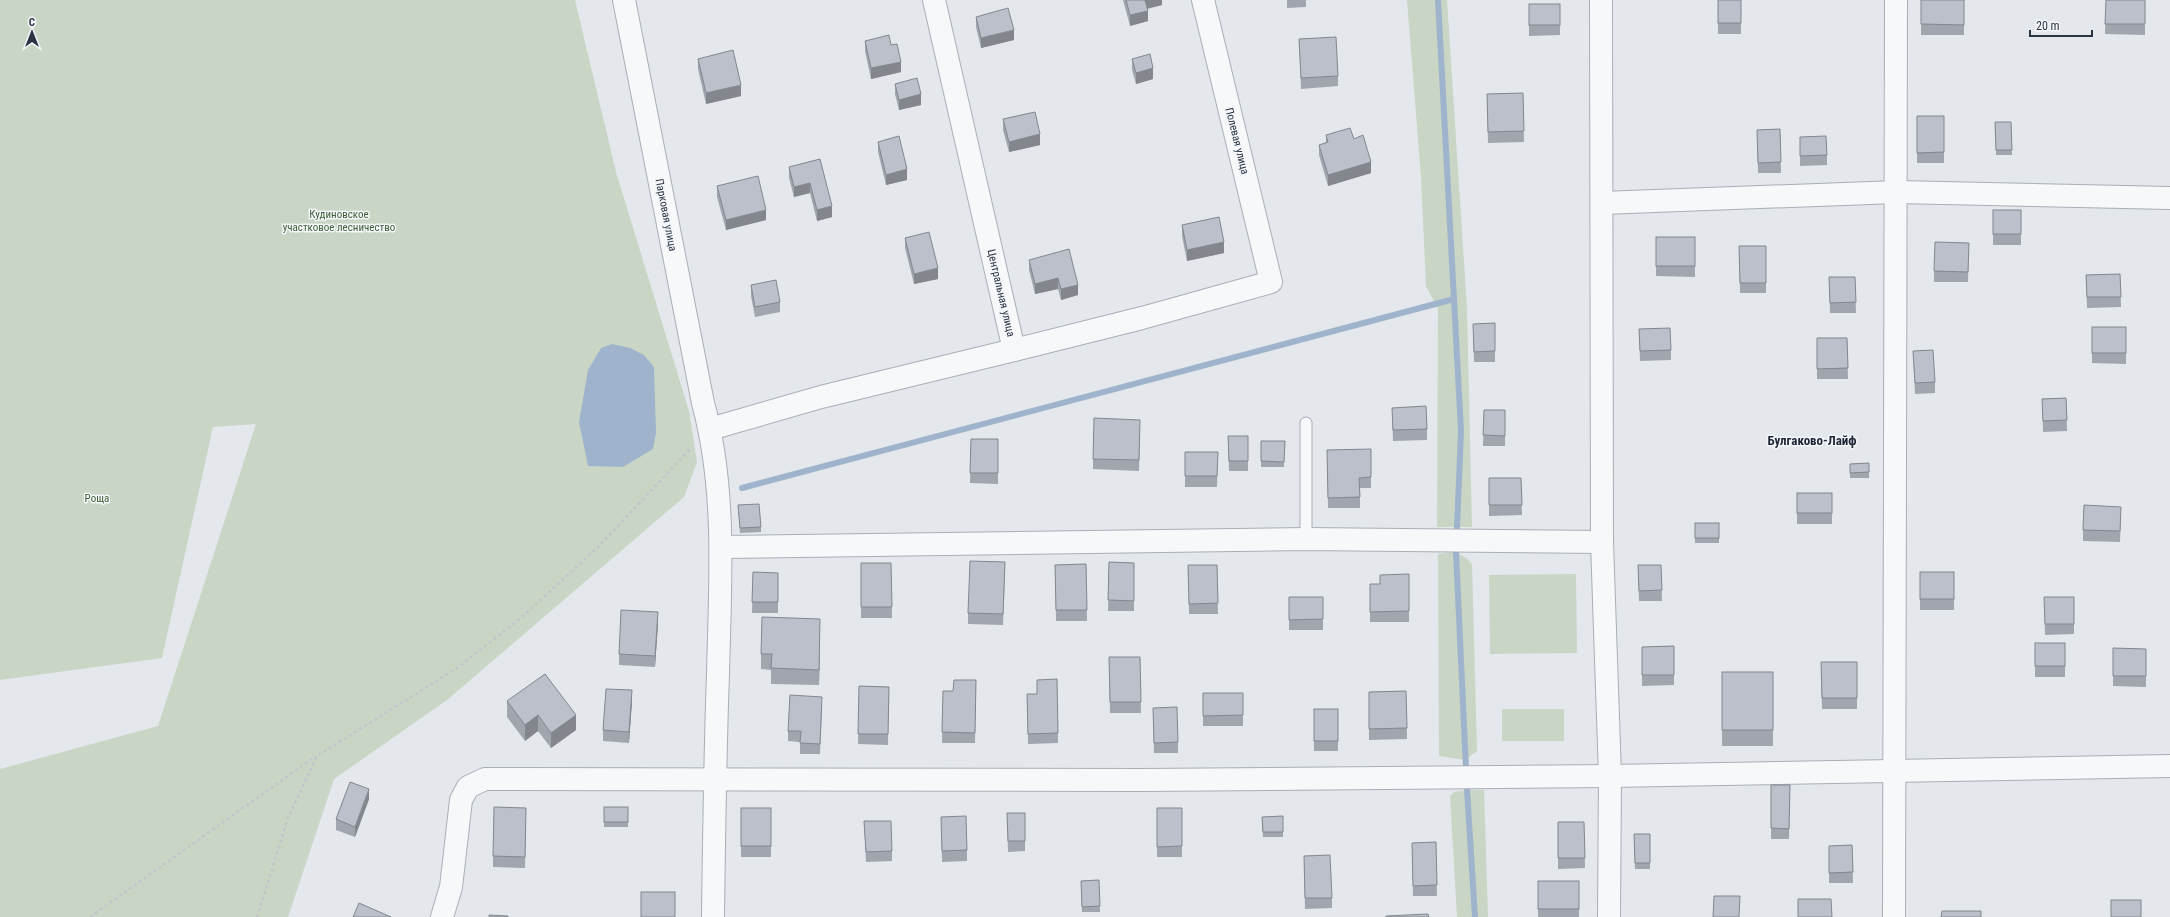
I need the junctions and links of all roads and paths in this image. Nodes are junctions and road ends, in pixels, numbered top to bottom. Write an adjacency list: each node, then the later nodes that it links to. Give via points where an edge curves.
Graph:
1 (624, 0): 11 (street, Парковая улица, via 702,403)
2 (934, 0): 9 (street, Центральная улица)
3 (1203, 0): 9 (street, Полевая улица, via 1271,282)
4 (1601, 0): 8 (street)
5 (1896, 0): 6 (street)
6 (1897, 192): 7 (street); 8 (street); 17 (street)
7 (2170, 198)
8 (1602, 204): 13 (street)
9 (1014, 350): 11 (street, Центральная улица, via 822,397)
10 (1306, 423): 12 (lane)
11 (710, 429): 14 (street, Парковая улица); 15 (path, via 600,545 522,617 457,668)
12 (1306, 539): 13 (street); 14 (street)
13 (1602, 542): 18 (street)
14 (722, 547): 19 (street, Парковая улица)
15 (317, 756): 20 (path); 21 (path, via 288,818)
16 (2170, 766): 17 (street)
17 (1894, 771): 18 (street); 25 (street)
18 (1610, 776): 19 (street, via 1141,780); 24 (street)
19 (714, 779): 22 (street, via 485,779 468,787 461,800 452,887); 23 (street, Парковая улица)
20 (90, 917)
21 (257, 917)
22 (442, 917)
23 (712, 917)
24 (1609, 917)
25 (1894, 917)

